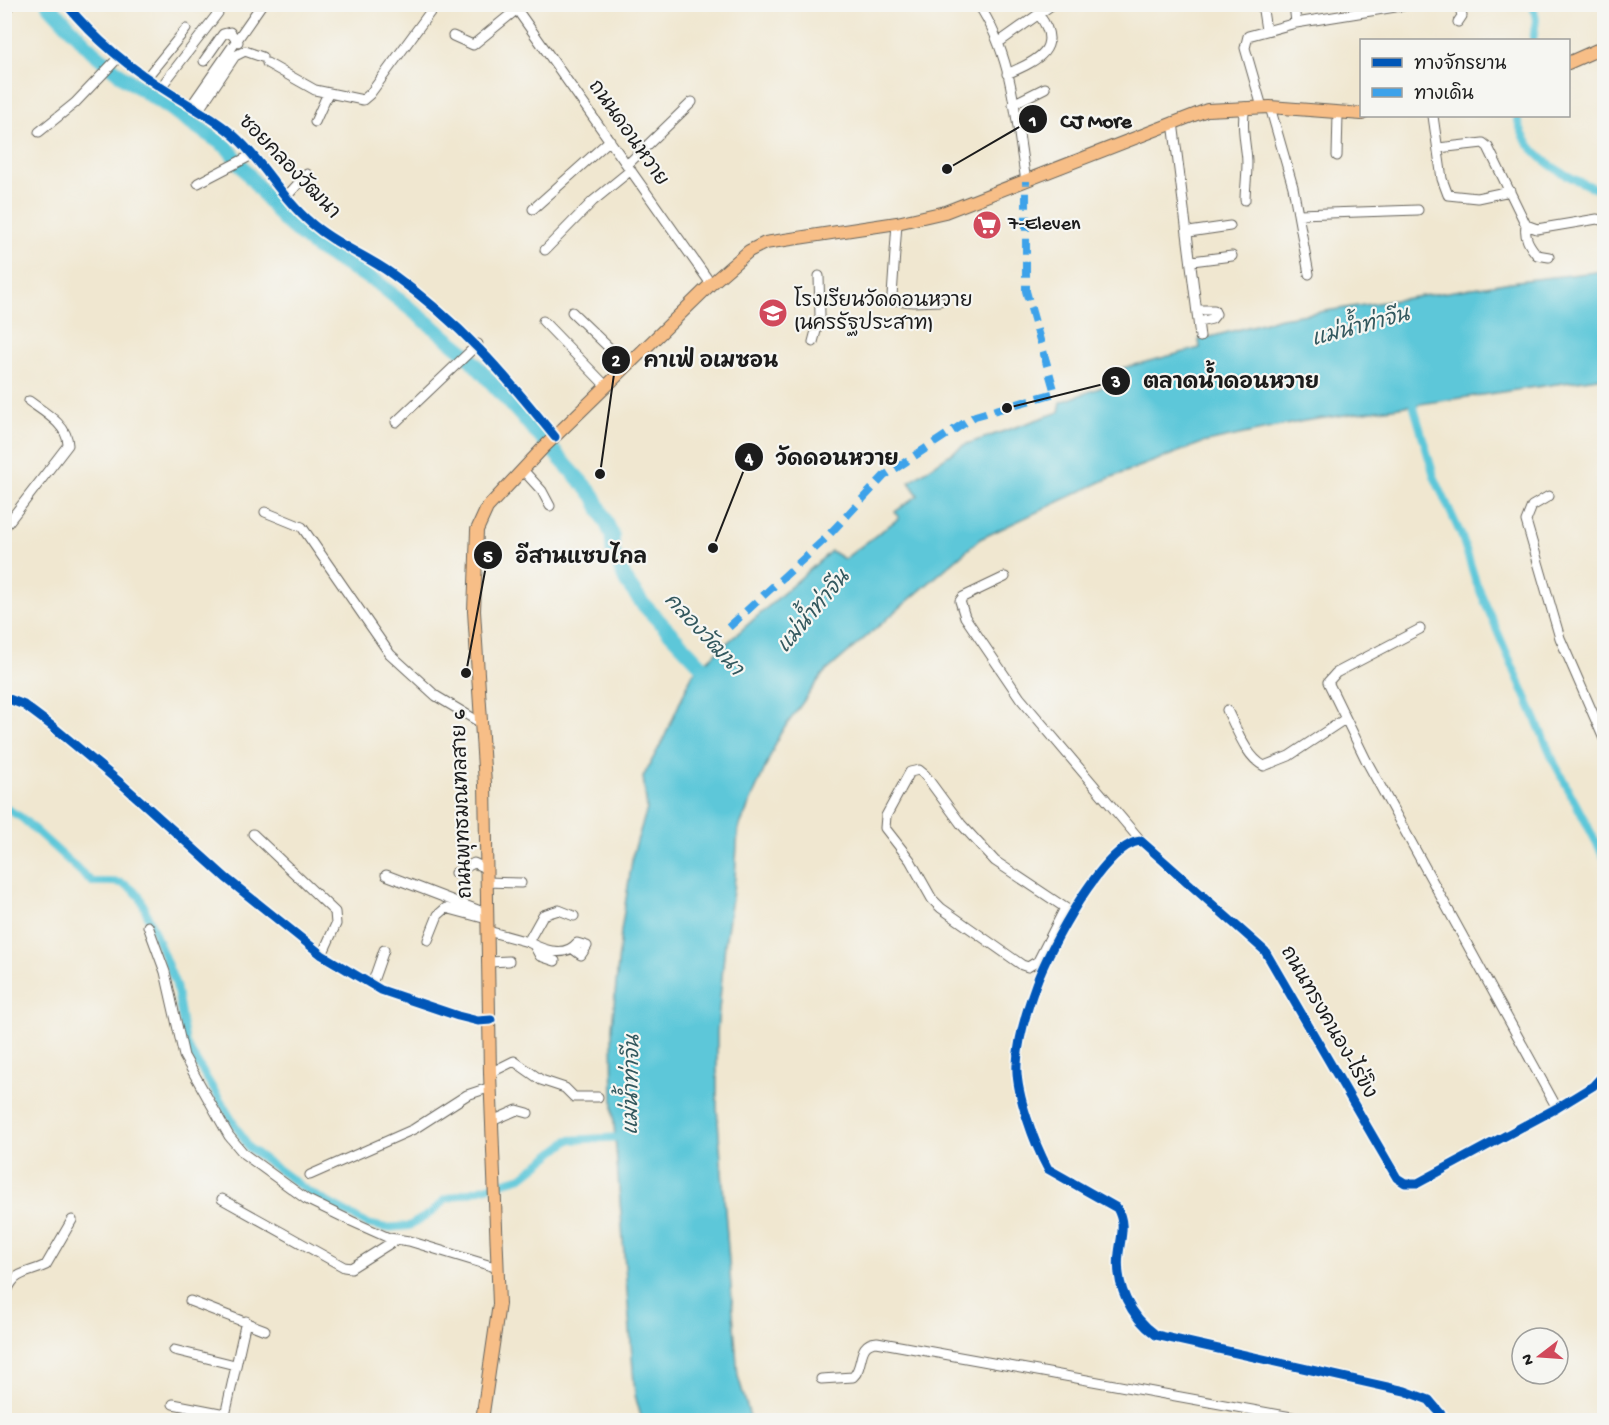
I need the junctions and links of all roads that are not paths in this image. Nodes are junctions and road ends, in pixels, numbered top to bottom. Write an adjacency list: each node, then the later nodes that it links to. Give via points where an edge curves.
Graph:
1 (11, 4): 12 (street)
2 (66, 4): 23 (street, ซอยคลองวัฒนา)
3 (262, 4): 20 (street)
4 (436, 4): 30 (street, via 368,98 355,100)
5 (978, 4): 21 (street)
6 (1053, 4): 14 (street)
7 (1262, 4): 18 (street)
8 (1294, 4): 16 (street)
9 (1414, 4): 16 (street)
10 (1459, 4): 15 (street, via 1462,16)
11 (515, 7): 19 (street, via 473,45); 42 (street, ถนนดอนหวาย)
12 (4, 12)
13 (218, 13): 28 (street)
14 (1039, 15): 21 (street); 26 (street, via 1051,34 1049,45 1031,63)
15 (1458, 22)
16 (1296, 23): 18 (street)
17 (186, 29): 27 (street)
18 (1266, 30): 34 (street, via 1248,36 1245,41)
19 (453, 36)
20 (238, 42): 24 (street, via 230,32 223,34); 35 (street)
21 (998, 43): 26 (street)
22 (1605, 47): 25 (main road)
23 (116, 60): 27 (street, ซอยคลองวัฒนา); 41 (street, via 75,103)
24 (204, 61)
25 (1570, 63)
26 (1007, 74): 32 (street)
27 (147, 77): 28 (street, ซอยคลองวัฒนา)
28 (161, 87): 35 (street, ซอยคลองวัฒนา)
29 (1046, 88): 32 (street)
30 (327, 93): 35 (street, via 308,87 245,51 235,57); 39 (street)
31 (693, 102): 46 (street)
32 (1013, 104): 48 (street)
33 (1245, 107): 34 (main road, ถนนพุทธมณฑลสาย 6); 40 (main road, ถนนพุทธมณฑลสาย 6, via 1207,110); 52 (street)
34 (1266, 107): 36 (main road, ถนนพุทธมณฑลสาย 6); 55 (street)
35 (195, 108): 44 (street, ซอยคลองวัฒนา, via 226,129)
36 (1338, 114): 37 (main road, ถนนพุทธมณฑลสาย 6); 45 (street)
37 (1360, 114)
38 (1433, 117): 43 (street)
39 (315, 122)
40 (1173, 122): 48 (main road, ถนนพุทธมณฑลสาย 6); 60 (street)
41 (39, 132)
42 (610, 140): 46 (street, ถนนดอนหวาย); 53 (street)
43 (1438, 148): 50 (street, via 1483,143); 50 (street, via 1448,195 1477,198)
44 (250, 156): 49 (street); 51 (street, ซอยคลองวัฒนา)
45 (1337, 156)
46 (629, 167): 61 (street); 67 (street, ถนนดอนหวาย)
47 (307, 174): 51 (street)
48 (1026, 180): 57 (main road, ถนนพุทธมณฑลสาย 6, via 945,212)
49 (198, 183)
50 (1510, 191): 58 (street)
51 (286, 197): 75 (street, ซอยคลองวัฒนา, via 319,230 390,272 438,308)
52 (1245, 200)
53 (533, 208)
54 (1418, 210): 55 (street)
55 (1299, 214): 65 (street)
56 (1605, 221): 58 (street, via 1538,229)
57 (897, 223): 67 (main road, ถนนพุทธมณฑลสาย 6, via 765,243); 68 (street, via 894,300)
58 (1526, 225): 63 (street, via 1525,234 1532,249 1537,255)
59 (1230, 226): 60 (street)
60 (1189, 232): 64 (street)
61 (545, 250)
62 (1232, 256): 64 (street)
63 (1549, 256)
64 (1192, 261): 69 (street)
65 (1309, 274)
66 (819, 276): 74 (street, via 820,316)
67 (711, 284): 76 (main road, ถนนพุทธมณฑลสาย 6)
68 (940, 301)
69 (1197, 310): 72 (street); 72 (street, via 1214,310 1216,314)
70 (572, 312): 76 (street)
71 (543, 321): 77 (street)
72 (1199, 322): 73 (street)
73 (1200, 337)
74 (813, 342)
75 (474, 348): 79 (street); 80 (street, ซอยคลองวัฒนา, via 507,376)
76 (627, 365): 77 (main road, ถนนพุทธมณฑลสาย 6)
77 (606, 386): 80 (main road, ถนนพุทธมณฑลสาย 6)
78 (29, 400): 85 (street, via 62,428 68,435 68,445)
79 (396, 422)
80 (550, 442): 81 (main road, ถนนพุทธมณฑลสาย 6)
81 (522, 469): 83 (street); 91 (main road, ถนนพุทธมณฑลสาย 6, via 487,508 477,530 474,611)
82 (1549, 496): 92 (street, via 1532,506 1526,521 1560,638)
83 (550, 506)
84 (265, 512): 91 (street, via 302,527 390,654 436,696)
85 (4, 528)
86 (1005, 577): 94 (street, ถนนทรงคนอง-ไร่ขิง, via 963,597 960,601 965,617 1020,698)
87 (1420, 628): 90 (street, via 1330,678)
88 (4, 697): 108 (street, via 33,711 226,878)
89 (1227, 710): 90 (street, via 1250,754 1264,766 1289,756)
90 (1345, 719): 118 (street)
91 (481, 723): 95 (main road, ถนนพุทธมณฑลสาย 6)
92 (1605, 739)
93 (253, 834): 108 (street, via 335,912 336,924)
94 (1141, 841): 100 (street, via 1126,846 1108,861); 118 (street, ถนนทรงคนอง-ไร่ขิง, via 1265,951 1396,1178 1418,1183)
95 (487, 869): 96 (street, via 474,863); 98 (main road, ถนนพุทธมณฑลสาย 6)
96 (455, 873)
97 (386, 875): 102 (street)
98 (488, 882): 99 (street); 102 (main road, ถนนพุทธมณฑลสาย 6)
99 (521, 883)
100 (1069, 911): 100 (street, via 995,861 961,824 925,775 919,770 910,772 886,816 885,828 941,908 1028,967 1038,961); 137 (street, via 1022,1030 1016,1065 1019,1088 1048,1169 1117,1208 1122,1217 1118,1268 1132,1312 1156,1335 1405,1391 1429,1400)
101 (574, 916): 105 (street, via 559,910 543,915)
102 (488, 922): 104 (street, via 446,908 438,915); 105 (street); 111 (main road, ถนนพุทธมณฑลสาย 6)
103 (148, 926): 124 (street, via 165,972 184,1056 229,1136 244,1154 306,1199)
104 (428, 940)
105 (531, 943): 106 (street, via 560,952); 110 (street, via 540,956)
106 (573, 949)
107 (384, 950): 112 (street)
108 (322, 955): 112 (street)
109 (509, 961): 111 (street)
110 (555, 961)
111 (489, 962): 113 (main road, ถนนพุทธมณฑลสาย 6)
112 (372, 984): 113 (street, via 458,1016)
113 (491, 1020): 114 (main road, ถนนพุทธมณฑลสาย 6)
114 (490, 1073): 116 (main road, ถนนพุทธมณฑลสาย 6); 117 (street, via 514,1061 574,1096)
115 (1605, 1074): 118 (street, ถนนทรงคนอง-ไร่ขิง)
116 (491, 1087): 120 (main road, ถนนพุทธมณฑลสาย 6); 121 (street, via 466,1095 414,1130)
117 (598, 1097)
118 (1557, 1108)
119 (528, 1113): 120 (street, via 516,1110)
120 (492, 1121): 125 (main road, ถนนพุทธมณฑลสาย 6)
121 (310, 1175)
122 (222, 1199): 124 (street, via 344,1268 351,1268)
123 (72, 1220): 126 (street, via 46,1265 18,1275)
124 (397, 1239): 125 (street)
125 (498, 1268): 135 (main road, ถนนพุทธมณฑลสาย 6, via 497,1326)
126 (4, 1299)
127 (190, 1301): 128 (street)
128 (246, 1321): 129 (street); 131 (street)
129 (265, 1330)
130 (174, 1350): 131 (street)
131 (235, 1365): 134 (street)
132 (821, 1379): 136 (street, via 853,1377 859,1371 864,1347 877,1342)
133 (173, 1404): 134 (street)
134 (224, 1417)
135 (482, 1420)
136 (1308, 1420)
137 (1446, 1420)

